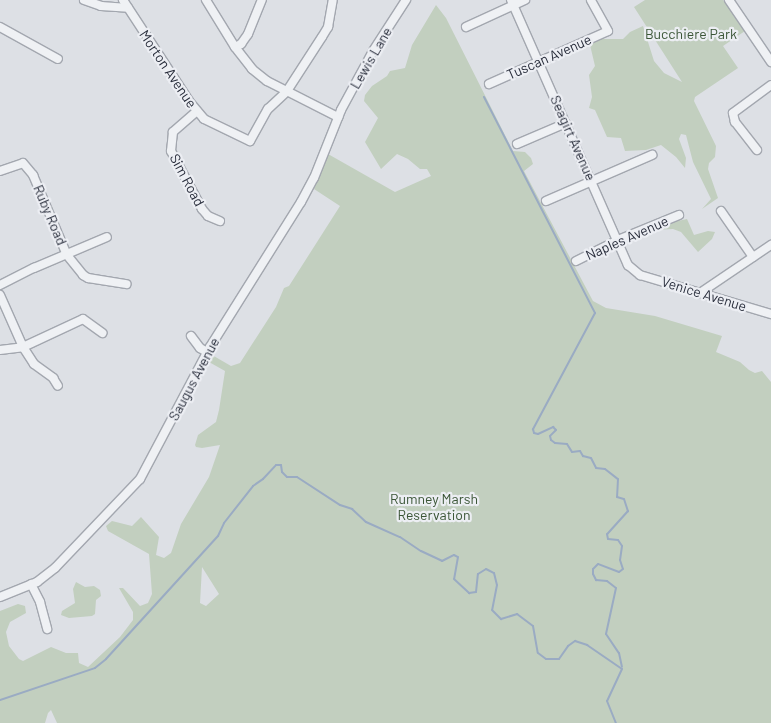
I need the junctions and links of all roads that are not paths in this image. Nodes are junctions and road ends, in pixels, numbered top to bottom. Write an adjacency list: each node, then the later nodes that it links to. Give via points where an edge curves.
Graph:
1 (84, 0): 11 (street, via 101,6)
2 (122, 0): 11 (street, Morton Avenue)
3 (206, 0): 14 (street)
4 (262, 0): 14 (street, via 248,34)
5 (333, 0): 20 (street, via 328,27)
6 (406, 0): 22 (street, Lewis Lane, via 373,51)
7 (525, 0): 10 (street)
8 (591, 0): 16 (street, Tuscan Avenue, via 608,31)
9 (729, 0): 17 (street)
10 (512, 3): 13 (street); 16 (street, Seagirt Avenue)
11 (128, 8): 21 (street, Morton Avenue)
12 (0, 27): 15 (street)
13 (466, 27)
14 (235, 47): 20 (street, via 252,69)
15 (58, 59)
16 (538, 62): 18 (street, Tuscan Avenue); 23 (street, Seagirt Avenue)
17 (771, 62)
18 (489, 84)
19 (771, 85): 25 (street, via 733,113 735,122)
20 (287, 91): 21 (street, Morton Avenue, via 268,109 250,141 204,119); 22 (street)
21 (197, 111): 32 (street, Sim Road, via 173,132 171,151 202,209)
22 (338, 117): 49 (street, Saugus Avenue, via 302,202)
23 (566, 123): 24 (street); 28 (street, Seagirt Avenue)
24 (517, 144)
25 (757, 150)
26 (652, 155): 28 (street)
27 (0, 171): 36 (street, Ruby Road, via 23,163 33,176)
28 (592, 181): 29 (street); 34 (street, Seagirt Avenue)
29 (546, 201)
30 (720, 211): 37 (street)
31 (679, 215): 34 (street, Naples Avenue)
32 (220, 221)
33 (107, 237): 36 (street)
34 (618, 240): 38 (street, Naples Avenue); 39 (street, Seagirt Avenue, via 628,265)
35 (771, 245): 37 (street)
36 (67, 255): 40 (street, Ruby Road, via 88,278); 41 (street)
37 (753, 257): 42 (street)
38 (576, 261)
39 (637, 273): 42 (street, Venice Avenue)
40 (127, 284)
41 (0, 285)
42 (700, 293): 44 (street, Venice Avenue)
43 (0, 295): 47 (street)
44 (771, 314)
45 (102, 333): 47 (street, via 82,319)
46 (191, 336): 49 (street)
47 (23, 347): 48 (street); 50 (street, via 34,364 53,378)
48 (0, 350)
49 (207, 352): 51 (street, Saugus Avenue, via 140,479 55,568)
50 (58, 386)
51 (31, 584): 52 (street, Saugus Avenue); 53 (street, via 40,602)
52 (0, 597)
53 (47, 630)

